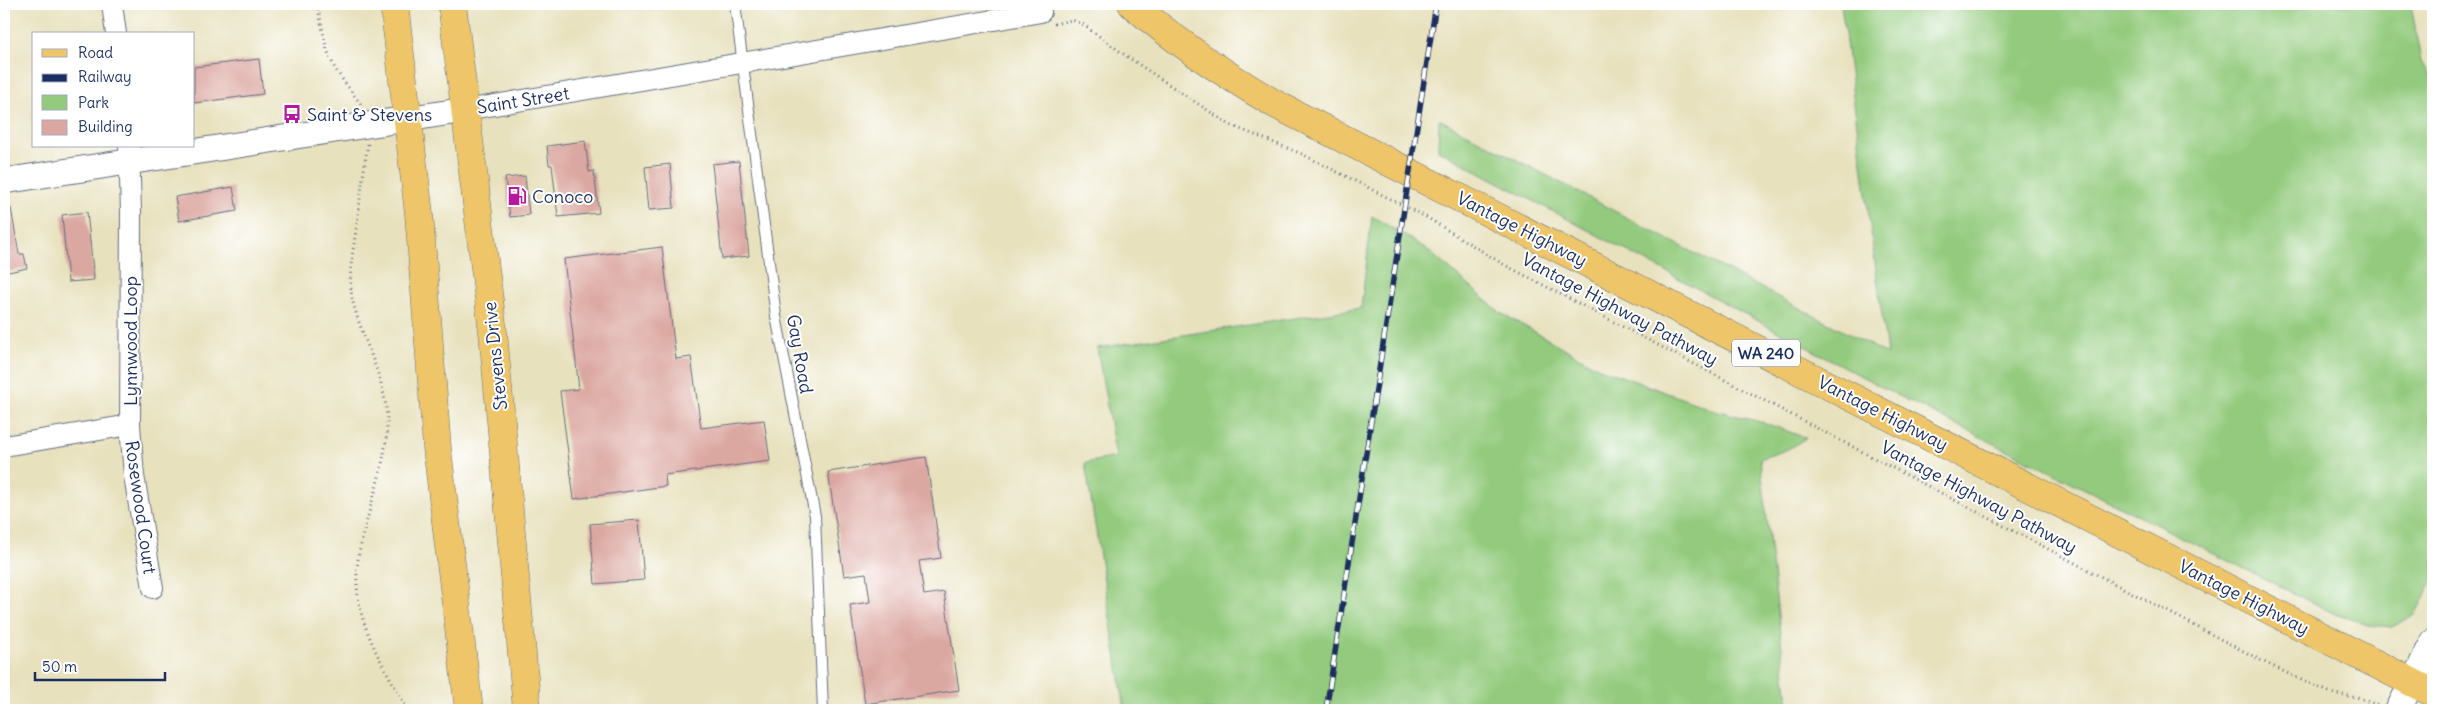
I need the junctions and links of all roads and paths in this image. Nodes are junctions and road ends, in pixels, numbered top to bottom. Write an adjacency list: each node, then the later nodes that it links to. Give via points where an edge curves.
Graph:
1 (112, 4): 8 (street)
2 (317, 4): 12 (path, via 326,50 335,69 362,104)
3 (394, 4): 11 (main road)
4 (452, 4): 10 (main road, Stevens Drive)
5 (735, 4): 9 (lane, Gay Road)
6 (1132, 4): 21 (main road, Vantage Highway / WA 240, via 1228,77 1275,104)
7 (1041, 12): 9 (street, Saint Street); 22 (path, Vantage Highway Pathway, via 1054,24 1072,20 1089,27 1129,58 1230,125 1302,154 1426,216 1503,264 2251,655 2312,686)
8 (116, 32)
9 (744, 62): 10 (street, Saint Street); 26 (lane, Gay Road, via 782,354 815,516)
10 (465, 110): 11 (street, Saint Street); 25 (main road, Stevens Drive, via 493,332)
11 (408, 118): 12 (street, Saint Street); 24 (main road, via 419,214 437,448)
12 (366, 124): 13 (street, Saint Street); 23 (path, via 368,144 350,263 350,286 361,328 380,376 387,420 379,477 361,544 357,586 361,613 376,655)
13 (195, 145)
14 (171, 148): 15 (street, Saint Street)
15 (130, 153): 16 (street, Saint Street); 17 (street, Lynnwood Loop)
16 (4, 181)
17 (130, 425): 18 (street, Lynnwood Loop); 19 (street, Rosewood Court, via 134,476)
18 (4, 446)
19 (153, 588)
20 (2433, 642): 21 (street)
21 (2423, 687): 22 (street)
22 (2389, 709)
23 (408, 710)
24 (468, 710)
25 (527, 710)
26 (823, 710)

